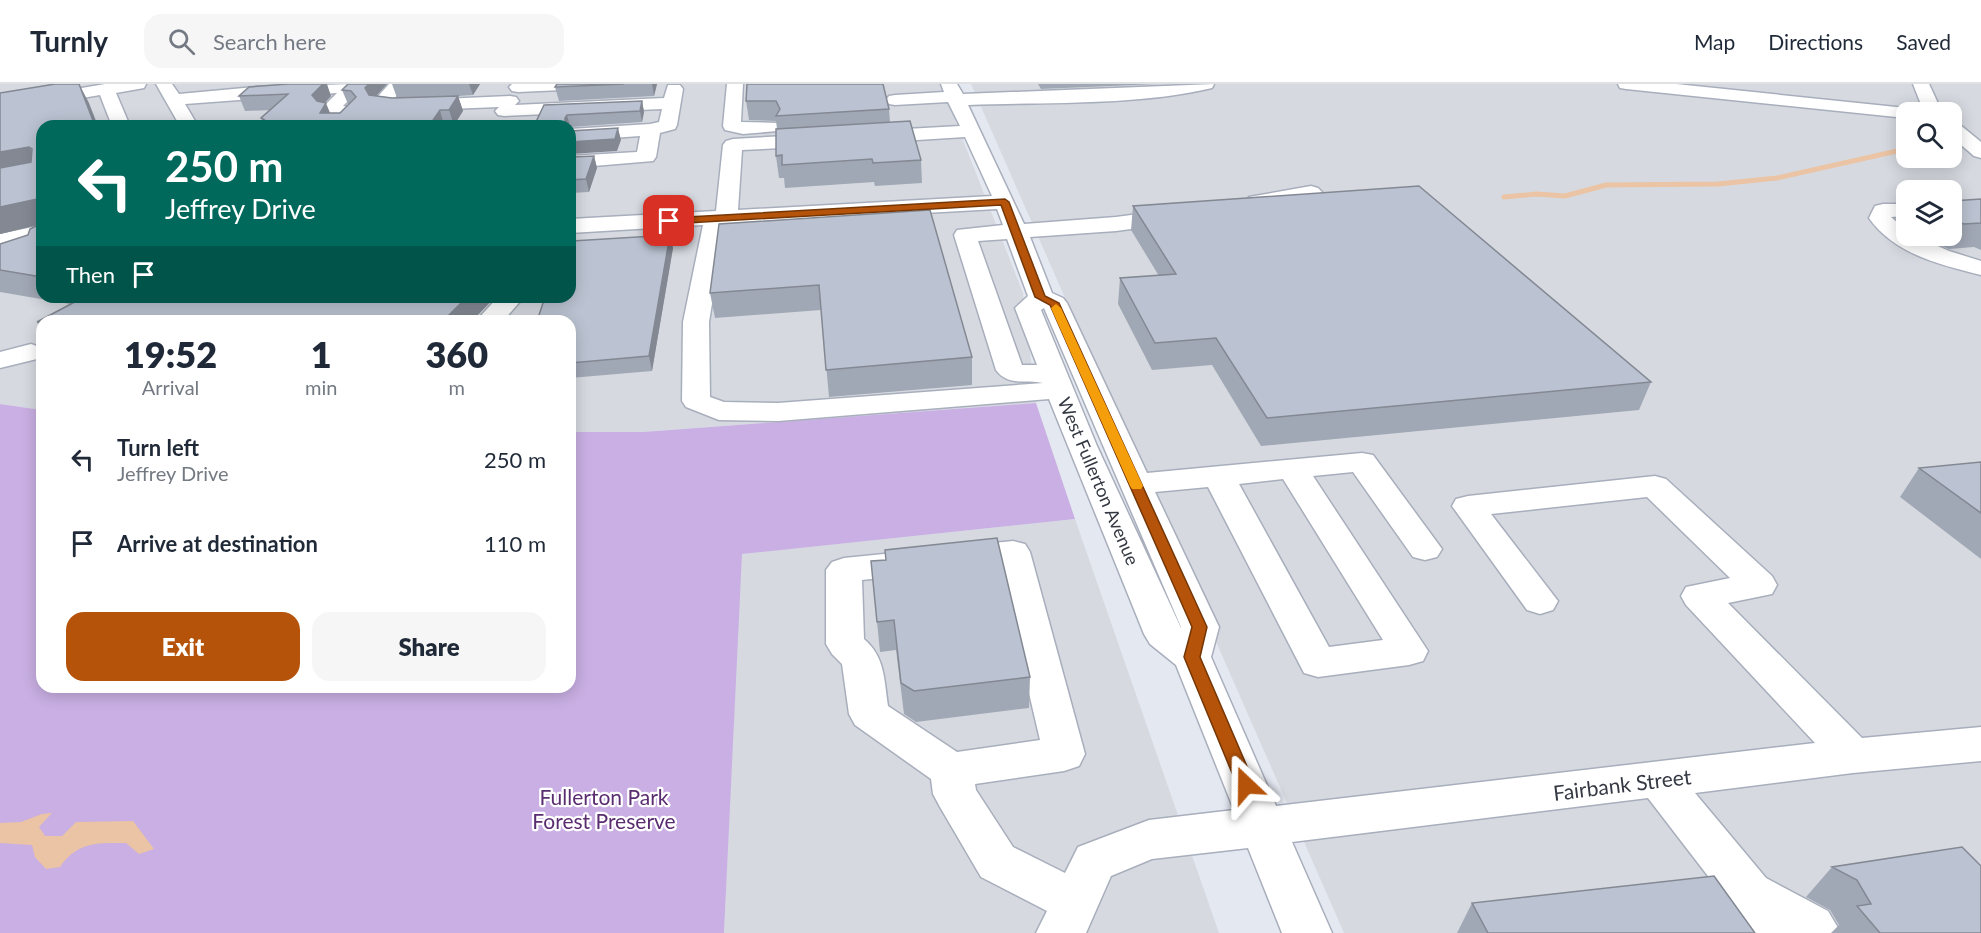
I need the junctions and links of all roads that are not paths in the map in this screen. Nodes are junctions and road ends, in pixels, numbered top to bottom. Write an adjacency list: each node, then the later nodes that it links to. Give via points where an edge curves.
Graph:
1 (138, 84): 10 (street)
2 (164, 84): 11 (street)
3 (407, 84): 17 (street, via 396,86 381,103)
4 (585, 84): 13 (street)
5 (675, 84): 15 (street)
6 (735, 84): 27 (street, via 732,126)
7 (1206, 84): 16 (street, via 1129,94)
8 (1626, 84): 20 (street)
9 (1921, 84): 14 (street)
10 (106, 89): 18 (street); 24 (street)
11 (174, 100): 22 (street, via 351,89); 25 (street)
12 (895, 100): 16 (street)
13 (509, 102): 15 (street); 17 (street)
14 (1929, 102)
15 (672, 103): 28 (street, via 668,125)
16 (958, 105): 34 (street, West Fullerton Avenue); 38 (street, via 851,133 733,145)
17 (404, 106): 26 (street)
18 (0, 107)
19 (306, 112): 22 (street)
20 (1896, 112)
21 (1962, 117): 23 (street)
22 (333, 118)
23 (1972, 118)
24 (119, 120)
25 (193, 120)
26 (393, 120)
27 (825, 124)
28 (651, 130): 29 (street); 32 (street, via 646,157)
29 (576, 135)
30 (1962, 136): 31 (street)
31 (1981, 152)
32 (576, 162)
33 (1311, 192): 35 (street)
34 (1005, 202): 38 (street); 41 (street, West Fullerton Avenue)
35 (1237, 206)
36 (1896, 210): 42 (street, via 1883,211 1880,218)
37 (1193, 214): 41 (street, via 1116,224)
38 (721, 218): 40 (street); 55 (street, via 710,240 696,322 696,401 719,411 778,412)
39 (884, 227): 44 (street, via 936,225 955,227)
40 (576, 228)
41 (1016, 230): 44 (street); 50 (street, West Fullerton Avenue)
42 (1896, 233)
43 (36, 234): 47 (street)
44 (965, 235): 52 (street)
45 (1919, 246): 48 (street, via 1955,262)
46 (36, 249): 47 (street)
47 (5, 251)
48 (1981, 268)
49 (506, 303): 51 (street)
50 (1038, 310): 52 (street); 55 (street, West Fullerton Avenue); 58 (street, West Fullerton Avenue, via 1054,303)
51 (495, 315)
52 (996, 327): 55 (street, via 1010,370)
53 (36, 351): 54 (street)
54 (0, 360)
55 (1057, 381): 61 (street, West Fullerton Avenue, via 1163,634)
56 (1292, 468): 57 (street); 57 (street, via 1409,651 1318,663); 59 (street, via 1362,462)
57 (1218, 475): 58 (street)
58 (1136, 484): 61 (street, West Fullerton Avenue, via 1200,627)
59 (1425, 549)
60 (1540, 601): 63 (street, via 1468,506 1655,486 1759,585 1699,596)
61 (1192, 657): 66 (street, West Fullerton Avenue)
62 (1981, 744): 63 (street, Fairbank Street)
63 (1853, 756): 65 (street, Fairbank Street)
64 (951, 771): 64 (street, via 1064,754 1013,552 844,570 845,644 861,658 869,714); 68 (street, via 955,794 997,862)
65 (1659, 780): 66 (street, Fairbank Street); 67 (street)
66 (1264, 828): 68 (street, Fairbank Street, via 1149,840 1094,862); 69 (street, West Fullerton Avenue)
67 (1748, 891): 70 (street); 71 (street)
68 (1068, 917)
69 (1307, 933)
70 (1777, 933)
71 (1816, 933)

